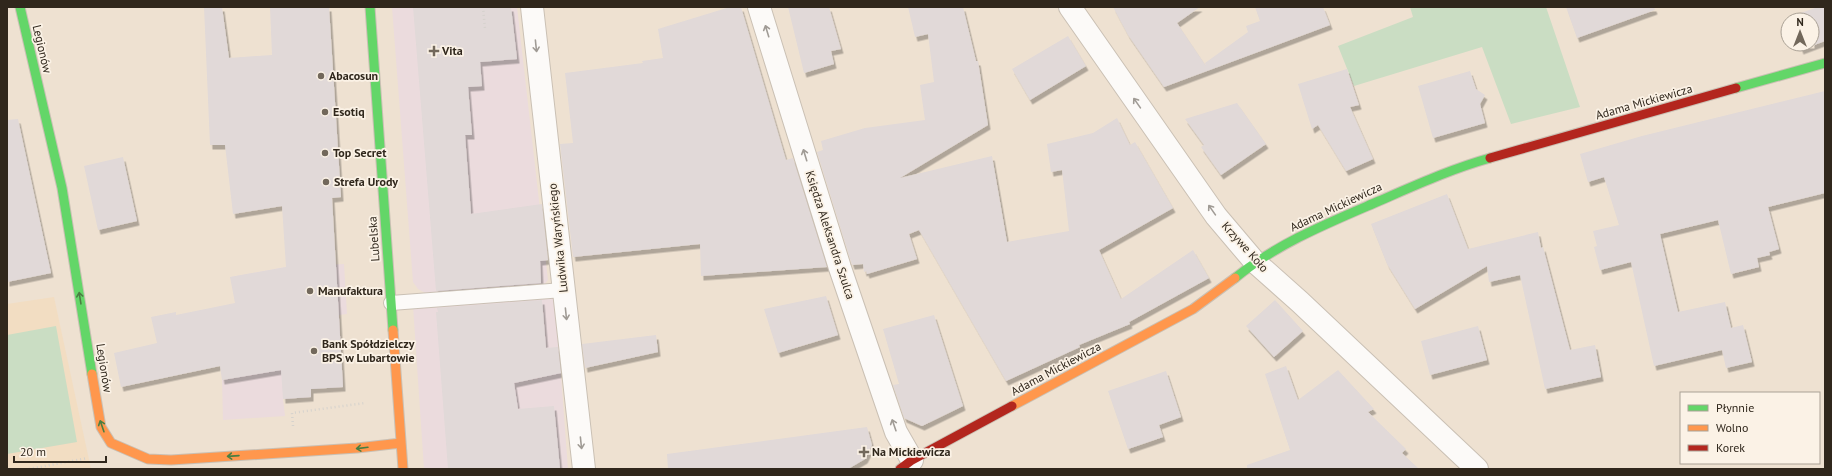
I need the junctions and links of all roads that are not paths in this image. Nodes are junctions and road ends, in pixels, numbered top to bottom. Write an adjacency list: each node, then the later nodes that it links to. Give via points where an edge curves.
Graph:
1 (20, 7): 10 (street, Legionów, one-way to 1, via 171,460 148,458 111,443 101,427 62,188)
2 (370, 7): 9 (street, Lubelska)
3 (532, 7): 8 (street, Ludwika Waryńskiego, one-way to 8)
4 (759, 7): 11 (street, Księdza Aleksandra Szulca, one-way to 4, via 840,268)
5 (1070, 7): 7 (street, Krzywe Koło, one-way to 5, via 1216,216)
6 (1825, 62): 7 (street, Adama Mickiewicza, via 1458,167 1304,233)
7 (1254, 262): 11 (street, Adama Mickiewicza, via 1225,287 1193,309); 14 (street, Krzywe Koło)
8 (564, 290): 9 (lane); 13 (street, Ludwika Waryńskiego, one-way to 13)
9 (391, 303): 10 (street, Lubelska)
10 (401, 443): 12 (street, Lubelska)
11 (906, 464)
12 (403, 469)
13 (584, 469)
14 (1477, 469)

